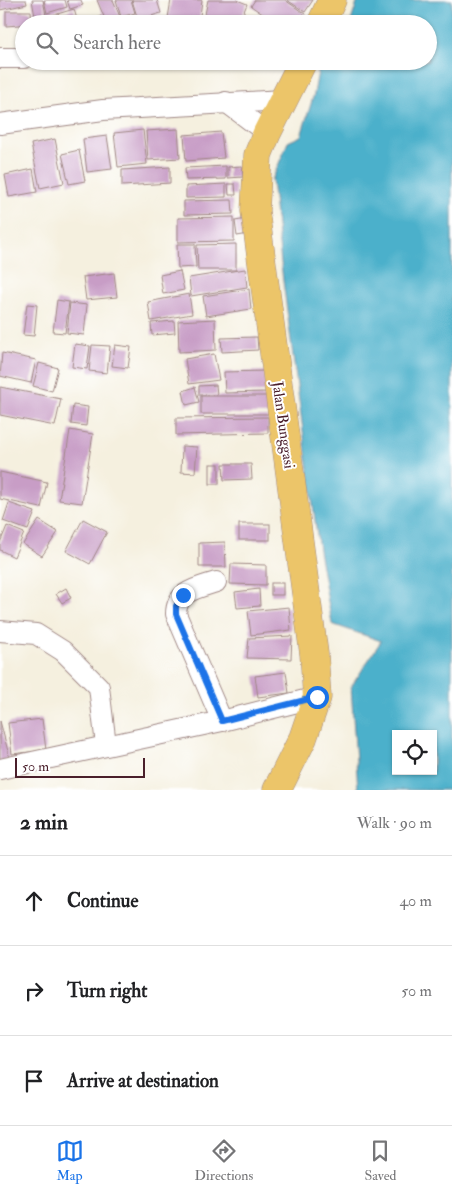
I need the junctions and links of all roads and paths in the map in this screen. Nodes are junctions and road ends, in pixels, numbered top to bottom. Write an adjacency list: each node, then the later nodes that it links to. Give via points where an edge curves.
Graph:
1 (332, 0): 2 (highway)
2 (325, 15)
3 (0, 58): 4 (street)
4 (15, 58)
5 (298, 70): 6 (highway, Jalan Bunggasi)
6 (283, 100): 7 (street); 9 (highway, Jalan Bunggasi)
7 (226, 102): 8 (street, via 103,110); 9 (street)
8 (0, 124)
9 (267, 133): 12 (highway, Jalan Bunggasi, via 258,155 255,211)
10 (216, 582): 13 (street, via 188,591 176,606 176,614)
11 (0, 630): 14 (street, via 36,634 63,650 99,688)
12 (317, 697): 13 (street); 16 (highway, Jalan Bunggasi, via 303,738)
13 (222, 721): 14 (street)
14 (106, 745): 15 (street)
15 (0, 769)
16 (276, 790)

